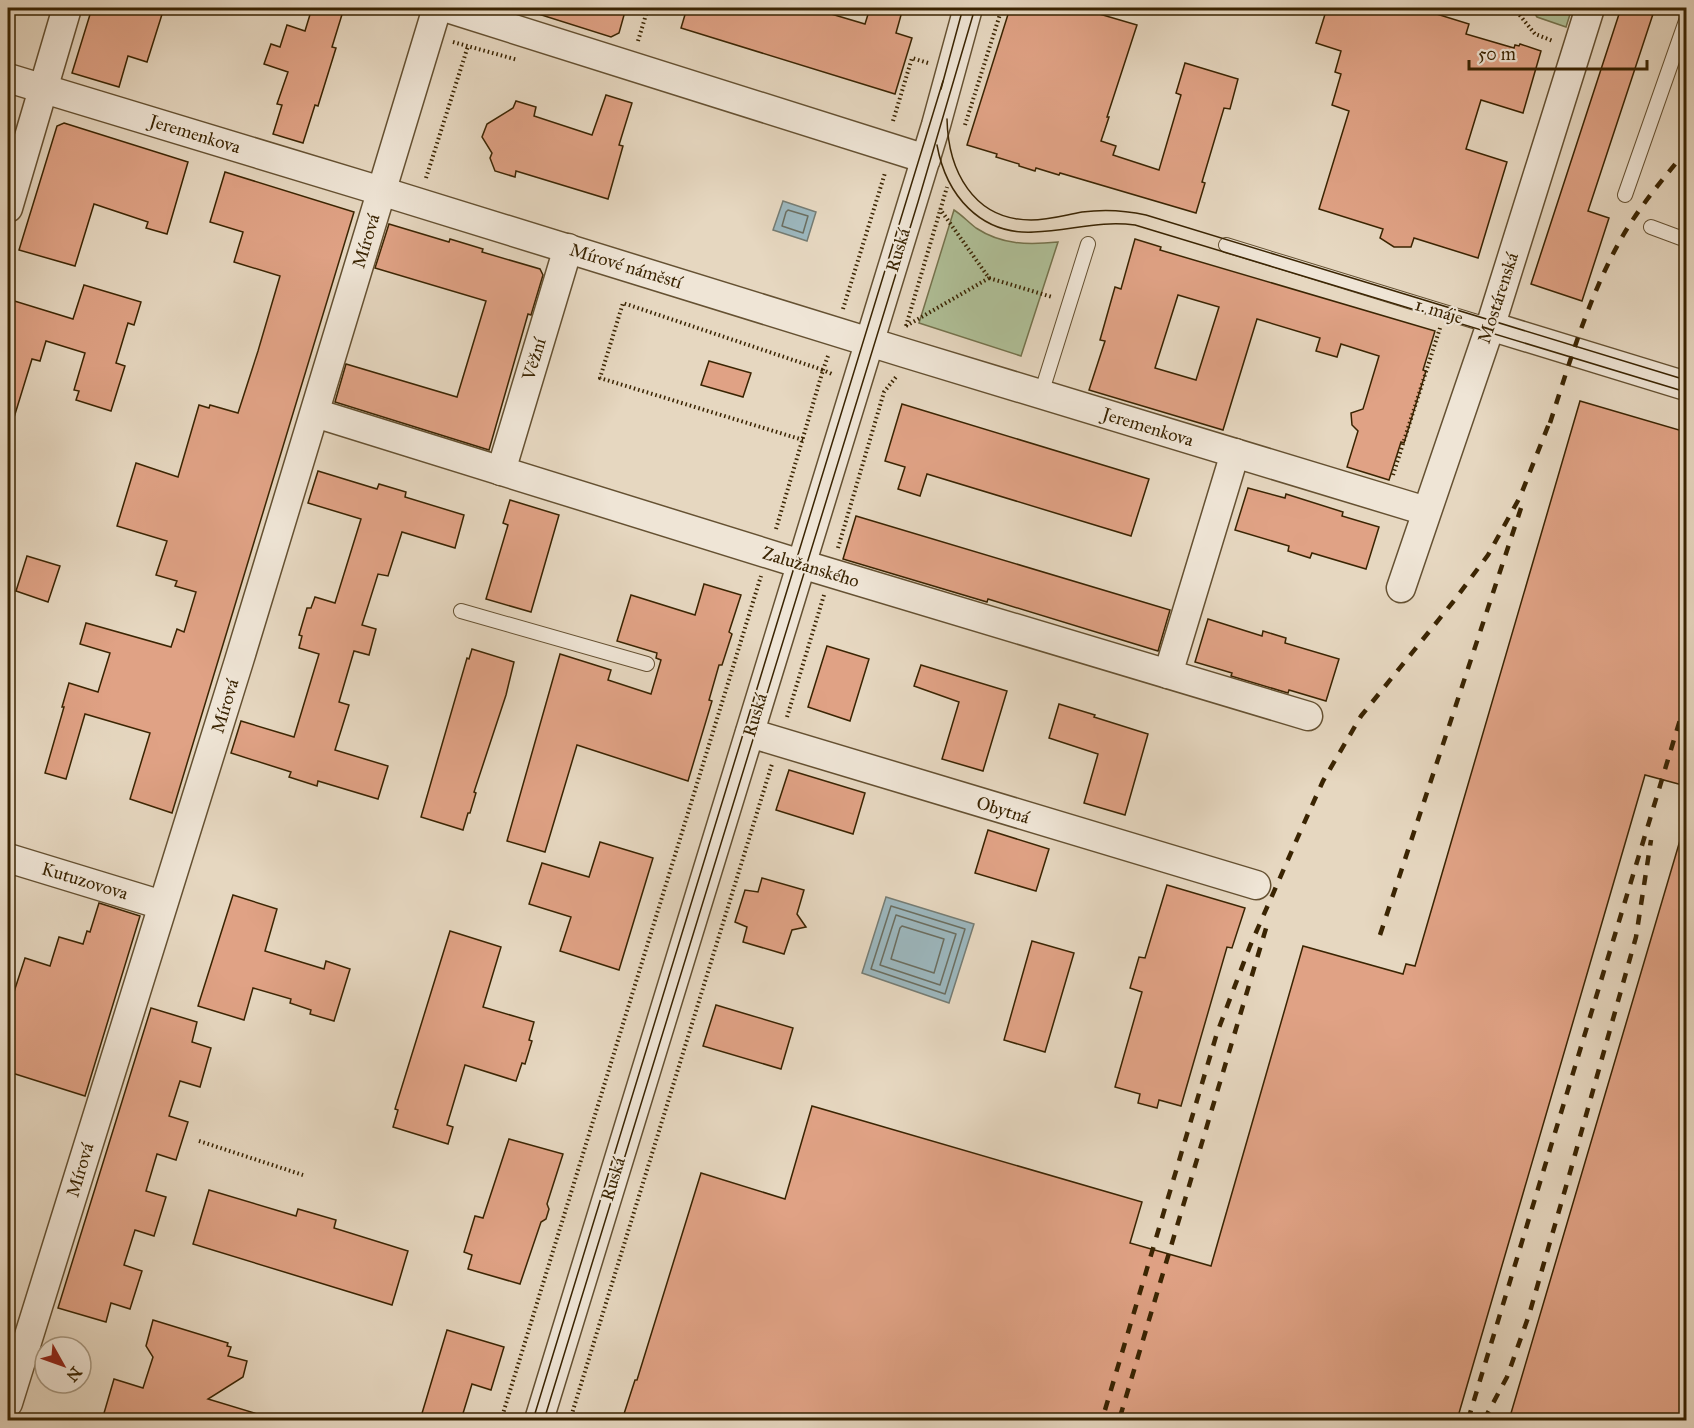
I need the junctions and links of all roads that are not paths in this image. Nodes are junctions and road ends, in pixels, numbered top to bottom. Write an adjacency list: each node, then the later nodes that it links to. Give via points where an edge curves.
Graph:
1 (67, 8): 8 (street)
2 (437, 8): 10 (street, Mírová)
3 (447, 8): 9 (street)
4 (968, 8): 9 (street, Ruská)
5 (1590, 8): 18 (street, Mostárenská)
6 (1686, 21): 11 (lane)
7 (8, 78): 8 (street, Jeremenkova)
8 (44, 89): 10 (street, Jeremenkova); 12 (street)
9 (926, 159): 19 (street, Ruská)
10 (381, 190): 17 (street, Mírové náměstí); 22 (street, Mírová)
11 (1625, 195)
12 (8, 208)
13 (1650, 227): 14 (lane)
14 (1686, 240)
15 (1088, 244): 21 (lane)
16 (1226, 245): 18 (lane, 1. máje)
17 (568, 248): 19 (street, Mírové náměstí); 24 (street, Věžní)
18 (1490, 326): 20 (street, 1. máje); 25 (street, Mostárenská)
19 (870, 341): 21 (street, Jeremenkova, via 905,340); 26 (street, Ruská)
20 (1686, 386)
21 (1041, 394): 23 (street, Jeremenkova)
22 (315, 413): 24 (street, Zalužanského); 35 (street, Mírová)
23 (1234, 453): 25 (street, Jeremenkova); 30 (street)
24 (501, 471): 26 (street, Zalužanského)
25 (1426, 511): 27 (street, Mostárenská)
26 (801, 564): 30 (street, Zalužanského); 32 (street, Ruská)
27 (1401, 588)
28 (461, 611): 29 (lane)
29 (648, 664)
30 (1168, 674): 31 (street, Zalužanského)
31 (1308, 716)
32 (750, 734): 34 (street, Obytná); 37 (street, Ruská)
33 (8, 858): 35 (street, Kutuzovova)
34 (1256, 885)
35 (162, 905): 36 (street, Mírová)
36 (8, 1403)
37 (538, 1420)

